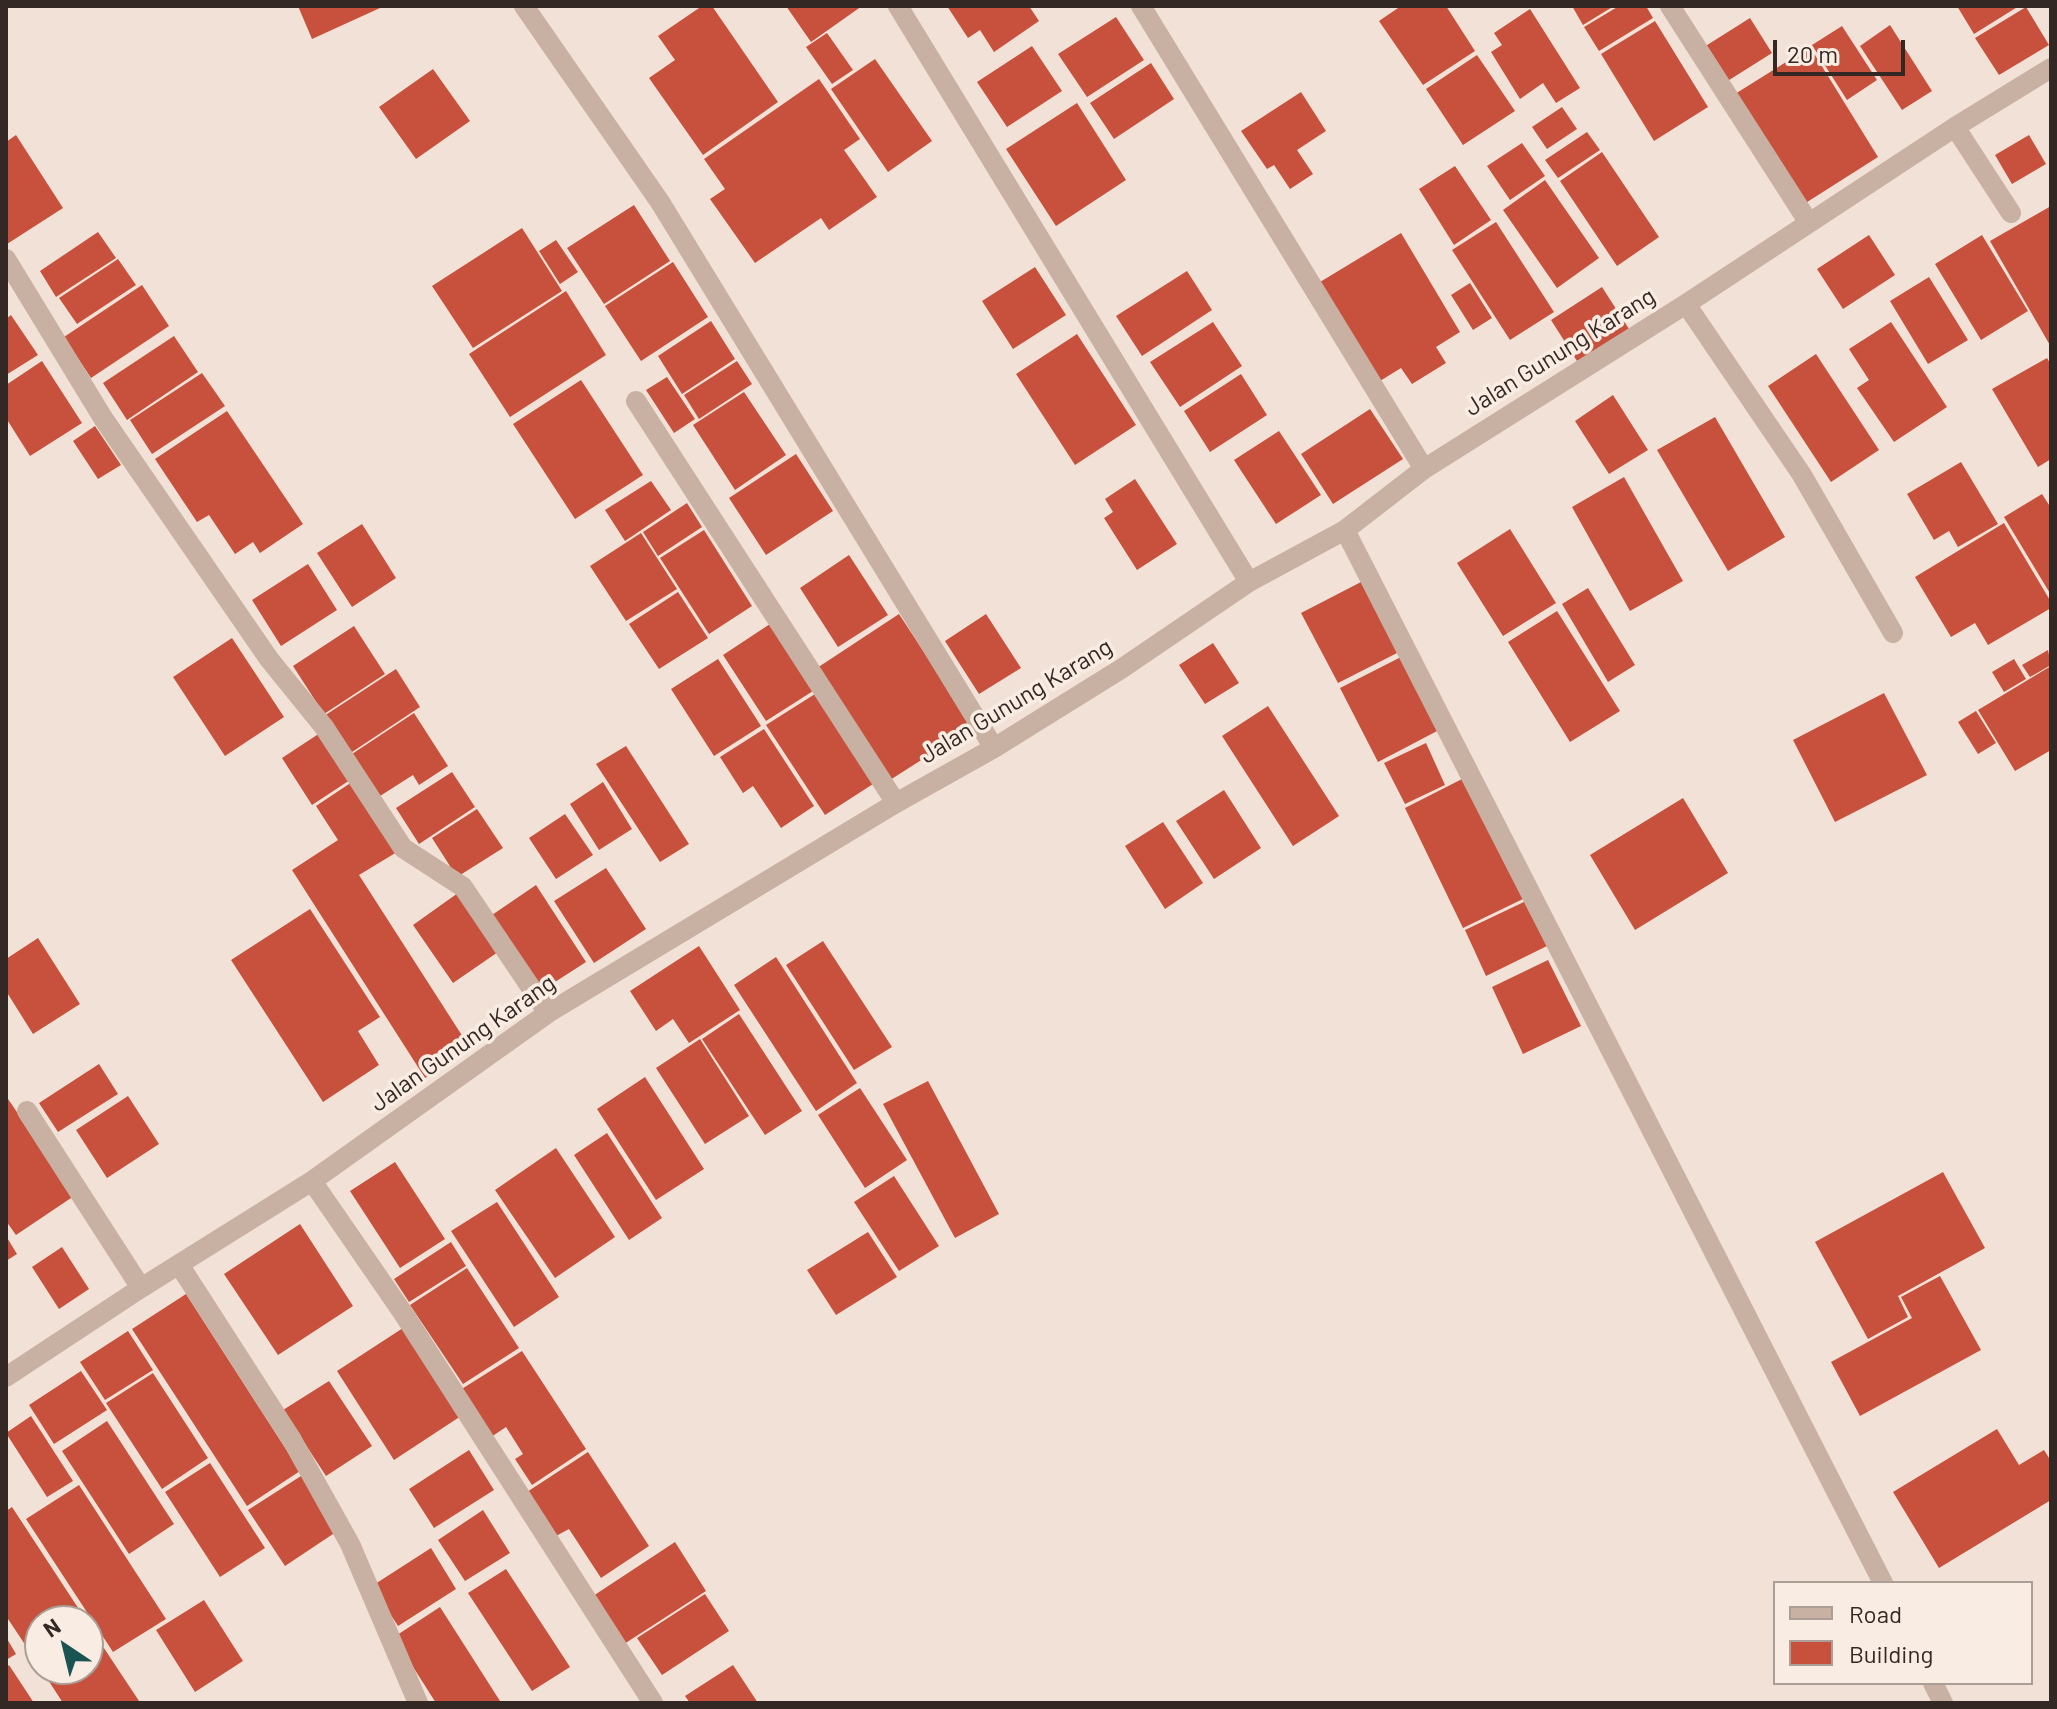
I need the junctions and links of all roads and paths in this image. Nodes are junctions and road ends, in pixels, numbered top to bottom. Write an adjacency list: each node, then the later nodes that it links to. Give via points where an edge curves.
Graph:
1 (524, 6): 16 (street, via 660,202)
2 (898, 6): 14 (street)
3 (1141, 6): 12 (street)
4 (1670, 6): 8 (street)
5 (2051, 68): 6 (street, Jalan Gunung Karang)
6 (1955, 127): 7 (street); 8 (street, Jalan Gunung Karang)
7 (2011, 213)
8 (1809, 223): 10 (street, Jalan Gunung Karang)
9 (6, 259): 18 (street, via 103,418 269,659 324,727 403,848 463,887)
10 (1686, 304): 12 (street, Jalan Gunung Karang); 15 (street, via 1802,475)
11 (636, 401): 17 (street)
12 (1424, 469): 13 (street, Jalan Gunung Karang)
13 (1345, 530): 14 (street, Jalan Gunung Karang); 24 (street)
14 (1249, 582): 16 (street, Jalan Gunung Karang)
15 (1893, 633)
16 (994, 748): 17 (street, Jalan Gunung Karang)
17 (896, 803): 18 (street, Jalan Gunung Karang)
18 (548, 1013): 20 (street, Jalan Gunung Karang)
19 (27, 1111): 22 (street)
20 (312, 1181): 21 (street, Jalan Gunung Karang); 27 (street, via 405,1316)
21 (180, 1266): 22 (street, Jalan Gunung Karang); 26 (street, via 292,1440 350,1544)
22 (141, 1288): 23 (street, Jalan Gunung Karang)
23 (6, 1377)
24 (1882, 1581)
25 (1934, 1685): 28 (street)
26 (418, 1703)
27 (653, 1703)
28 (1943, 1703)

